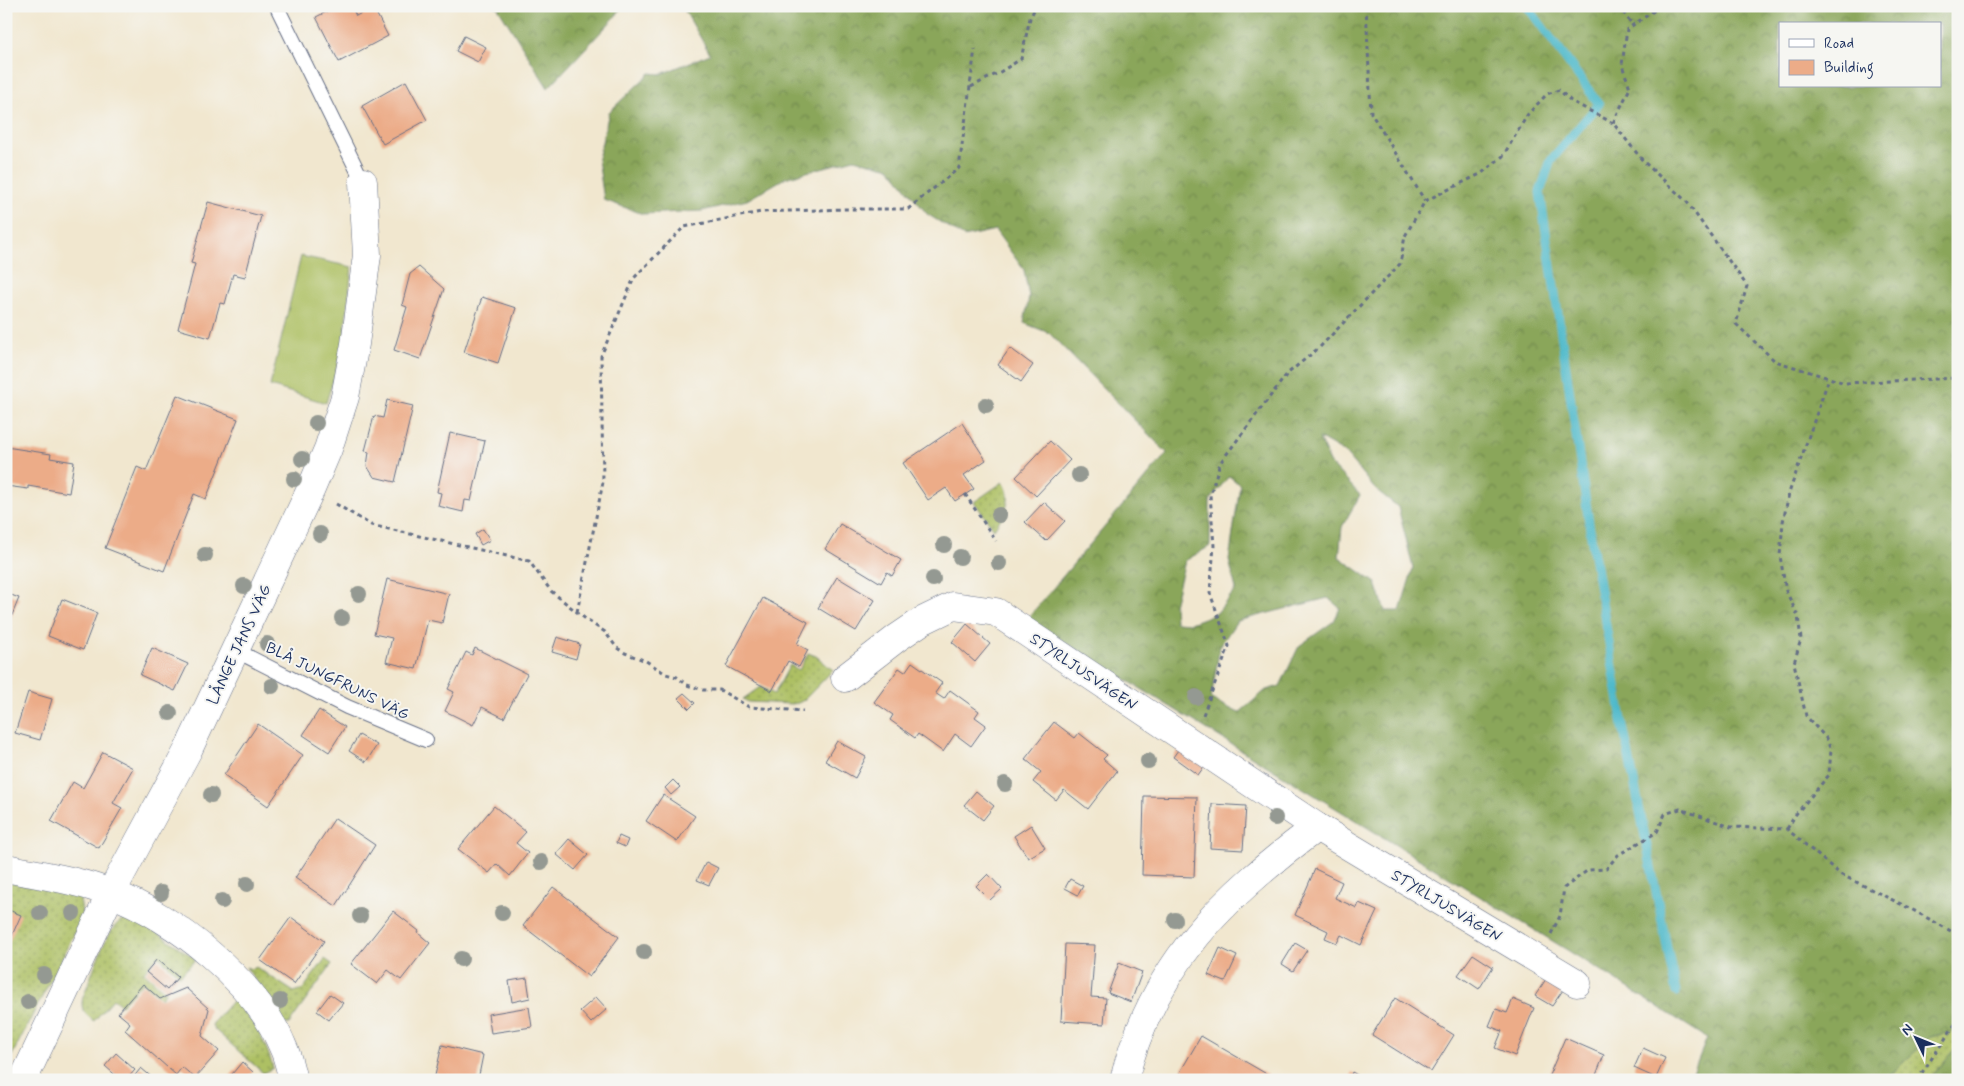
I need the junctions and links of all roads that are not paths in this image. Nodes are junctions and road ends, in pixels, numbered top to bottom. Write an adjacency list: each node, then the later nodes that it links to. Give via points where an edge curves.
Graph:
1 (278, 9): 2 (lane)
2 (363, 182): 3 (street, LÅNGE JANS VÄG, via 367,256 345,397 312,489)
3 (236, 650): 5 (lane, BLÅ JUNGFRUNS VÄG, via 346,707); 8 (street, LÅNGE JANS VÄG, via 188,750)
4 (845, 678): 6 (street, STYRLJUSVÄGEN, via 922,621 953,606 996,612)
5 (426, 740)
6 (1317, 827): 9 (street, STYRLJUSVÄGEN); 12 (street, via 1243,886 1180,955 1164,978 1146,1015)
7 (6, 868): 8 (street)
8 (110, 893): 10 (street, LÅNGE JANS VÄG); 11 (street, via 155,915 223,965 250,994 272,1025)
9 (1577, 983)
10 (23, 1080)
11 (293, 1080)
12 (1124, 1080)

